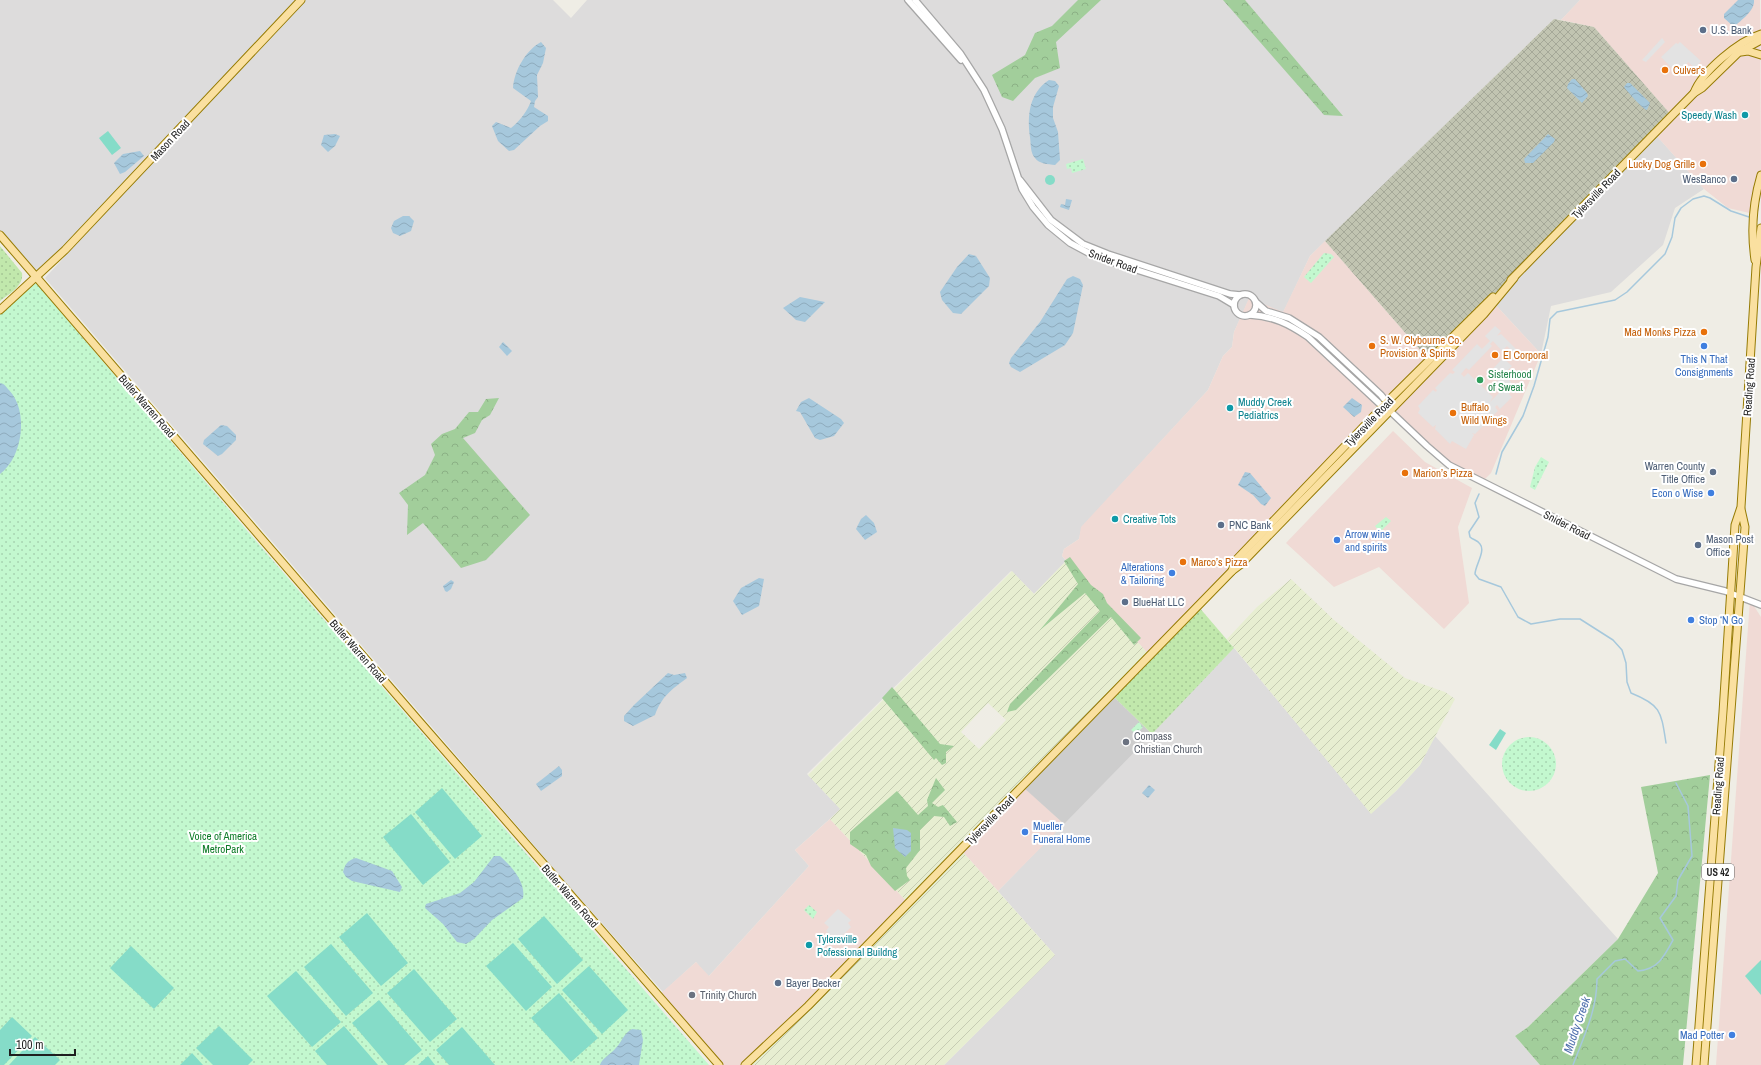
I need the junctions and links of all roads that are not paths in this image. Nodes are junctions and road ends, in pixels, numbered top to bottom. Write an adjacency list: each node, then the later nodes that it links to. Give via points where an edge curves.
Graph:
1 (301, 0): 15 (main road, Mason Road)
2 (908, 0): 8 (street, Snider Road)
3 (915, 0): 8 (street, Snider Road)
4 (1761, 34): 9 (main road, Tylersville Road, via 1729,52 1697,84)
5 (1761, 40): 6 (main road, Tylersville Road)
6 (1739, 52): 7 (main road, via 1748,51); 9 (main road, Tylersville Road)
7 (1761, 55)
8 (968, 66): 11 (street, Snider Road, via 994,108)
9 (1694, 93): 16 (main road, Tylersville Road)
10 (1761, 175): 14 (main road, Reading Road / US 42, via 1756,192 1753,244)
11 (1020, 179): 17 (street, Snider Road, via 1051,220 1087,246 1230,294); 19 (street, Snider Road, via 1024,194 1041,218 1070,243 1096,257 1219,296)
12 (1761, 228): 14 (main road, Reading Road / US 42)
13 (0, 235): 15 (main road, Butler Warren Road)
14 (1756, 266): 24 (main road, Reading Road / US 42)
15 (36, 278): 20 (main road, Mason Road); 29 (main road, Butler Warren Road)
16 (1514, 278): 22 (main road, Tylersville Road); 23 (main road, Tylersville Road, via 1484,314)
17 (1240, 295): 18 (street, via 1249,294); 19 (street)
18 (1256, 302): 21 (street, via 1255,309); 22 (street, via 1266,311 1288,318 1319,337)
19 (1234, 305): 21 (street, via 1239,314)
20 (0, 310)
21 (1250, 315): 22 (street, via 1273,317 1299,331)
22 (1385, 405): 23 (street); 25 (main road, Tylersville Road, via 1235,561)
23 (1390, 411): 25 (main road, Tylersville Road, via 1240,566); 26 (street, Snider Road, via 1432,451 1455,468 1676,579)
24 (1741, 507): 26 (main road, Reading Road / US 42, via 1736,525); 27 (main road, Reading Road / US 42, via 1745,527)
25 (1232, 571): 30 (main road, Tylersville Road, via 808,1006)
26 (1731, 593): 27 (street, Snider Road); 31 (main road, Reading Road / US 42)
27 (1740, 596): 28 (street, Snider Road); 32 (main road, Reading Road / US 42)
28 (1761, 606)
29 (719, 1065)
30 (745, 1065)
31 (1696, 1065)
32 (1704, 1065)

